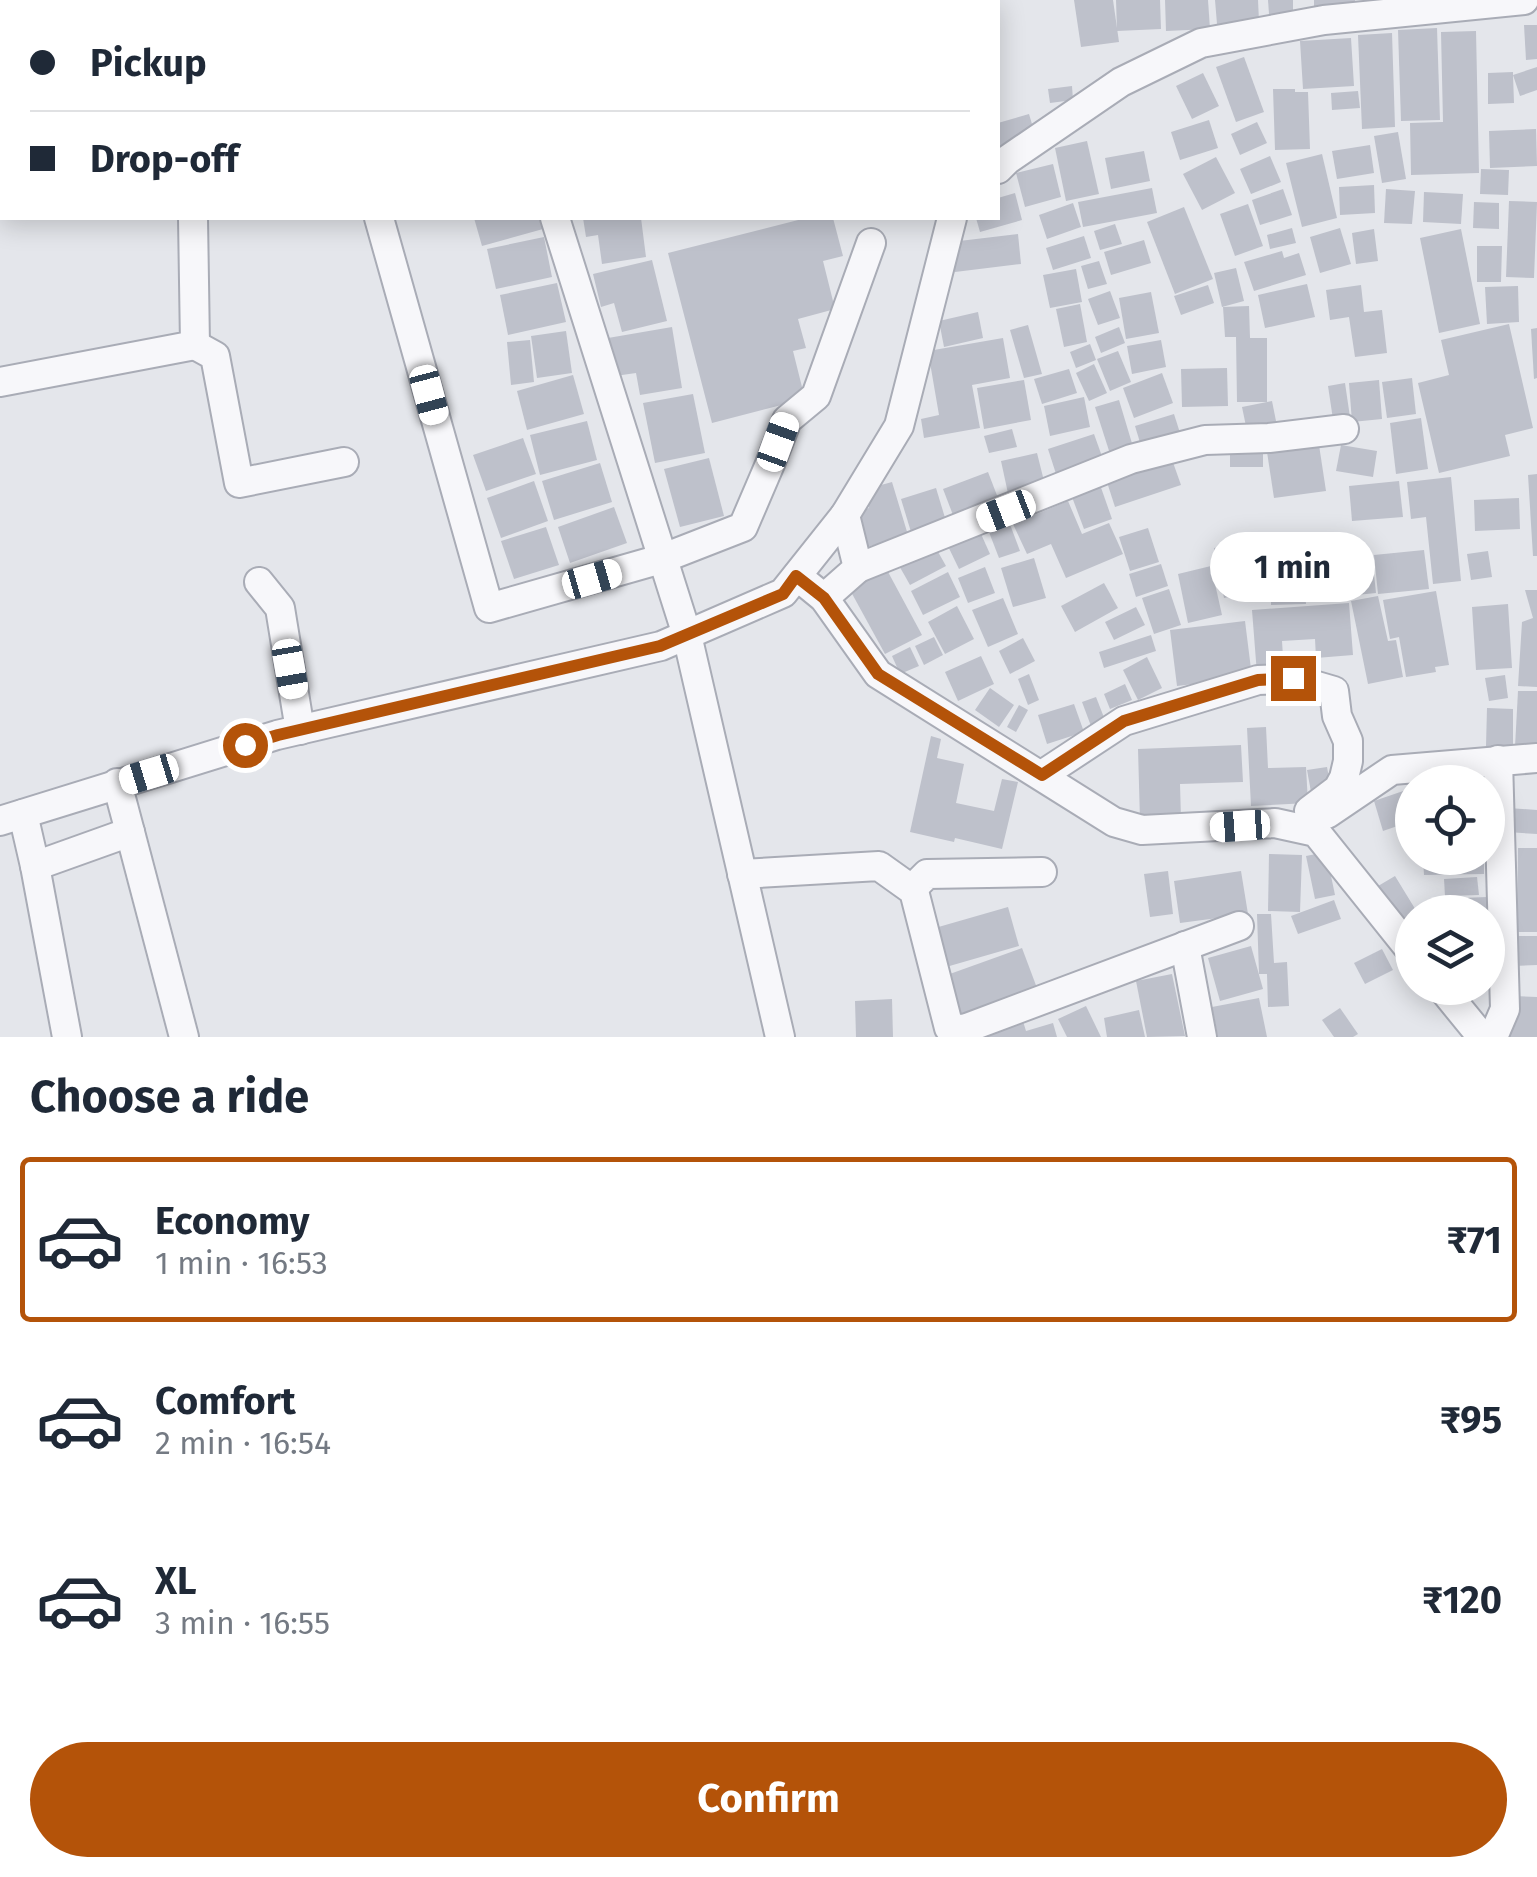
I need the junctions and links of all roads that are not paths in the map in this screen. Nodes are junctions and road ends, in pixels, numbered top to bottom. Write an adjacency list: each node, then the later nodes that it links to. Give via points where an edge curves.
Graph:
1 (1524, 0): 2 (street, via 1324,20 1201,43 1121,82)
2 (1000, 168)
3 (193, 220): 8 (street)
4 (380, 220): 13 (street, via 488,608)
5 (555, 220): 13 (street)
6 (951, 220): 12 (street, via 899,426)
7 (871, 243): 13 (street, via 816,396 786,420 743,526)
8 (195, 345): 9 (street); 11 (street, via 215,356 240,483)
9 (0, 382)
10 (1344, 429): 14 (street, via 1205,440 1131,459)
11 (344, 462)
12 (846, 515): 14 (street); 15 (street)
13 (661, 559): 18 (street)
14 (858, 568): 17 (street)
15 (796, 576): 17 (street); 18 (street, via 783,594)
16 (260, 582): 19 (street, via 280,608)
17 (824, 598): 22 (street, via 878,674)
18 (687, 635): 19 (street); 29 (street)
19 (300, 730): 23 (street)
20 (1537, 758): 21 (street)
21 (1498, 760): 26 (street, via 1392,770 1326,814); 40 (street, via 1505,1008)
22 (1042, 775): 26 (street, via 1114,822 1142,830 1275,823); 26 (street, via 1124,721 1258,680 1293,678 1334,691 1348,741 1338,789 1309,811)
23 (117, 784): 24 (street); 25 (street)
24 (12, 818): 27 (street)
25 (130, 832): 27 (street); 36 (street)
26 (1316, 832): 32 (street)
27 (35, 866): 35 (street)
28 (1042, 872): 30 (street, via 927,874)
29 (742, 874): 30 (street, via 879,866); 37 (street)
30 (912, 889): 33 (street, via 948,1028 964,1029)
31 (1239, 926): 33 (street)
32 (1395, 931)
33 (1185, 946): 38 (street)
34 (1456, 1005): 39 (street)
35 (67, 1037)
36 (184, 1037)
37 (780, 1037)
38 (1202, 1037)
39 (1482, 1037)
40 (1493, 1037)

